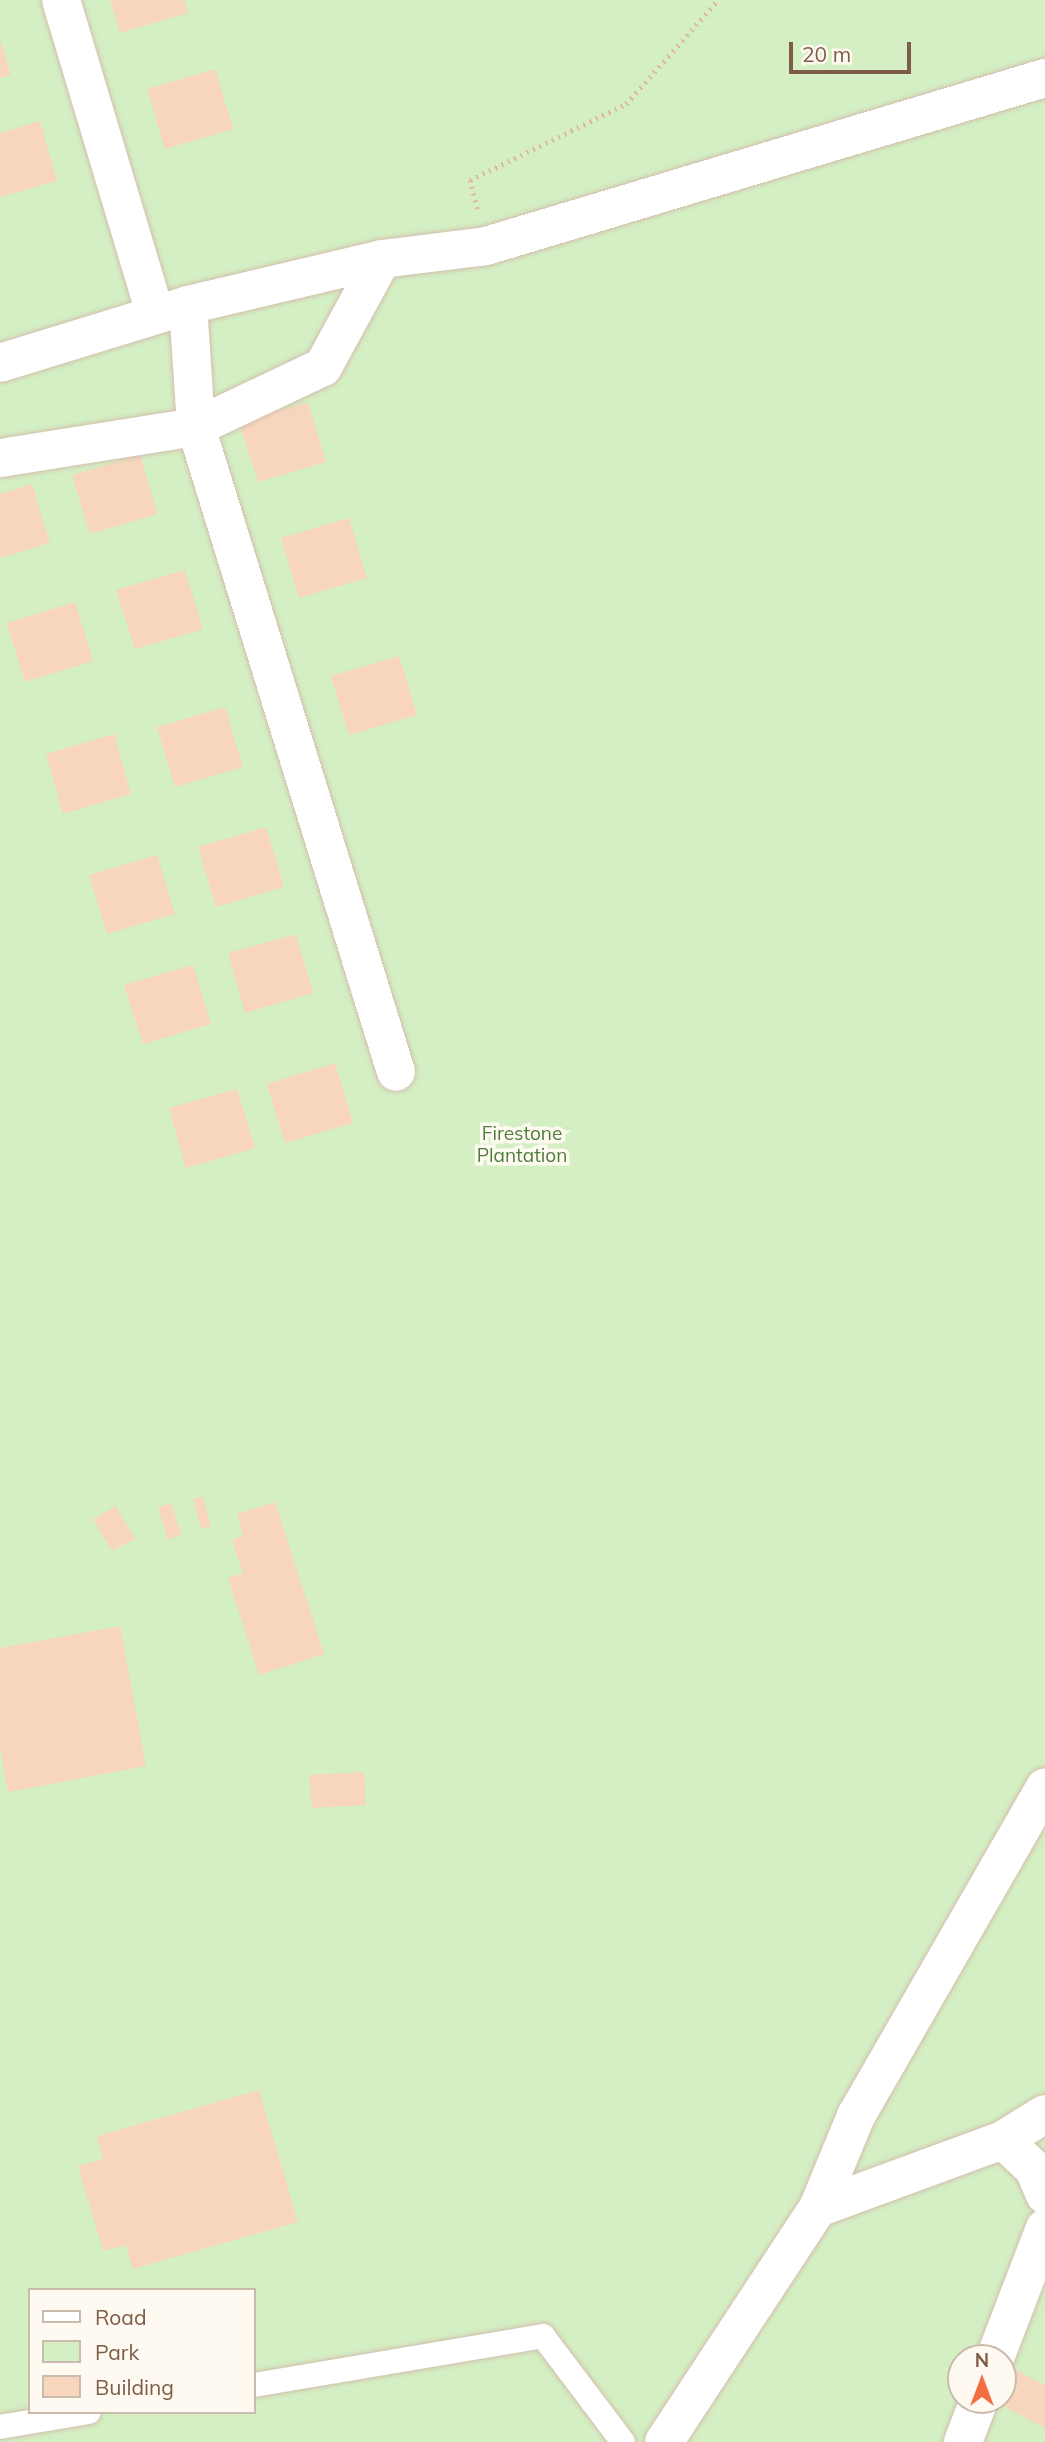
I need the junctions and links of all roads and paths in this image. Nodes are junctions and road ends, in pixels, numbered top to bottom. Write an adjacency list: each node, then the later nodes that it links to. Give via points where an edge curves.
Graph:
1 (61, 0): 6 (street)
2 (718, 0): 4 (path, via 626,104 470,180)
3 (1045, 78): 4 (street)
4 (486, 246): 5 (street)
5 (382, 259): 6 (street); 8 (street, via 323,367)
6 (172, 309): 7 (street); 8 (street)
7 (0, 363)
8 (196, 427): 9 (street); 10 (street)
9 (0, 458)
10 (396, 1072)
11 (1045, 1787): 15 (street, via 856,2116)
12 (1045, 2114): 13 (street)
13 (1003, 2140): 14 (street, via 1034,2169); 15 (street)
14 (1045, 2195)
15 (818, 2208): 23 (street)
16 (1045, 2228): 17 (street)
17 (1000, 2344)
18 (256, 2385): 22 (lane, via 543,2336)
19 (77, 2414): 21 (lane)
20 (974, 2414): 24 (street)
21 (0, 2427)
22 (623, 2442)
23 (664, 2442)
24 (963, 2442)

